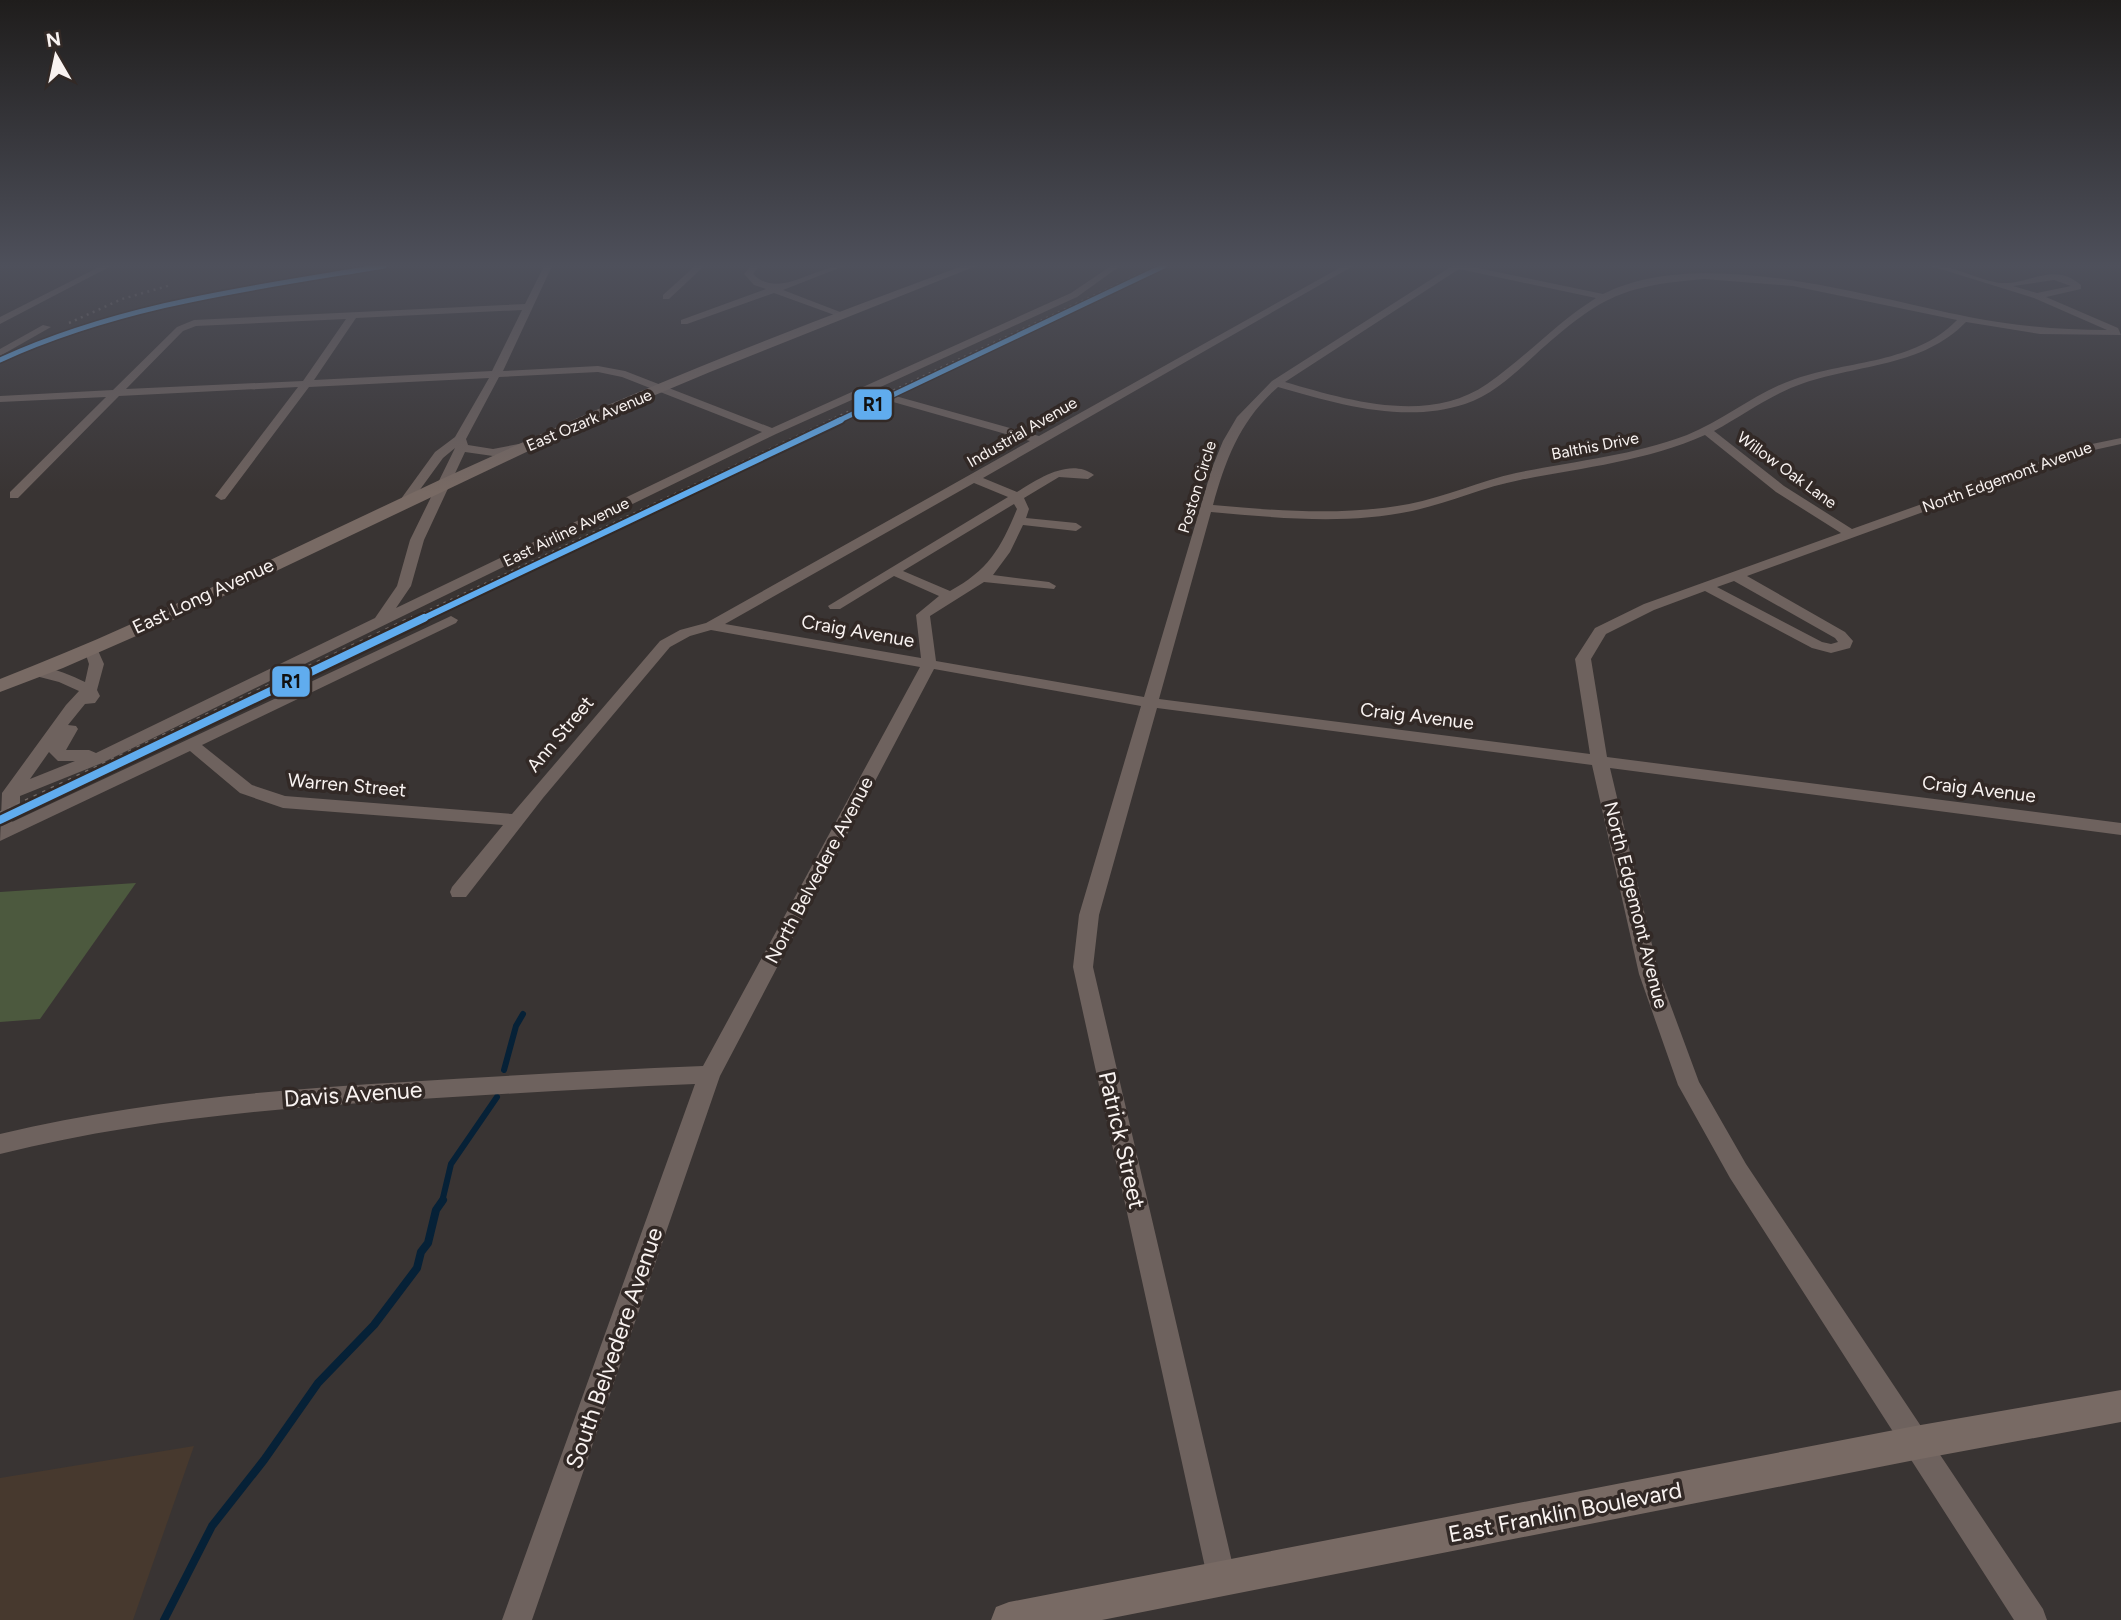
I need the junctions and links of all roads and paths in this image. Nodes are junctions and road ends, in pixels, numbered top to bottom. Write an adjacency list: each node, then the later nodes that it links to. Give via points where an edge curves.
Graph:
1 (20, 342): 11 (street)
2 (168, 342): 17 (street)
3 (335, 342): 14 (street)
4 (511, 342): 12 (street)
5 (777, 342): 15 (main road, East Ozark Avenue)
6 (973, 342): 16 (street, East Airline Avenue)
7 (1214, 342): 21 (street, Industrial Avenue)
8 (1340, 342): 13 (street, Poston Circle)
9 (1545, 342): 13 (street, via 1487,389 1462,401 1431,407 1338,401)
10 (1941, 342): 19 (street, Balthis Drive, via 1796,382)
11 (0, 353)
12 (497, 372): 14 (street); 15 (street, via 598,369); 23 (street)
13 (1276, 383): 33 (street, Poston Circle, via 1234,428)
14 (306, 384): 17 (street); 30 (street)
15 (663, 388): 20 (street); 24 (main road, East Ozark Avenue)
16 (866, 391): 20 (street, East Airline Avenue); 21 (street)
17 (116, 395): 18 (street); 29 (street)
18 (0, 399)
19 (1706, 430): 33 (street, Balthis Drive, via 1647,452 1514,477 1392,511 1304,517); 36 (street, Willow Oak Lane, via 1780,489)
20 (772, 432): 42 (street, East Airline Avenue)
21 (1039, 440): 27 (street, Industrial Avenue)
22 (2121, 441): 36 (street, North Edgemont Avenue, via 2091,447)
23 (461, 443): 24 (street, via 473,452 485,453); 25 (street); 28 (street)
24 (524, 447): 28 (main road, East Ozark Avenue)
25 (439, 455): 28 (street, via 438,471); 32 (street)
26 (1088, 475): 31 (street, via 1057,473)
27 (973, 478): 31 (street); 48 (street, Industrial Avenue)
28 (446, 482): 32 (main road, East Ozark Avenue); 40 (street, via 416,540)
29 (14, 495)
30 (221, 496)
31 (1017, 496): 34 (street, via 1023,509); 37 (street)
32 (404, 503): 49 (main road, East Long Avenue)
33 (1207, 508): 54 (street, Poston Circle)
34 (1018, 521): 35 (street); 39 (street, via 988,572)
35 (1076, 527)
36 (1851, 534): 38 (street, North Edgemont Avenue)
37 (893, 571): 44 (street); 45 (street)
38 (1735, 576): 43 (street, North Edgemont Avenue); 43 (street, via 1840,635 1845,645 1830,649 1817,645)
39 (979, 577): 41 (street); 44 (street)
40 (404, 586): 42 (street); 47 (street)
41 (1049, 586)
42 (453, 587): 47 (street, East Airline Avenue)
43 (1707, 587): 57 (street, North Edgemont Avenue, via 1623,618 1592,639 1583,659)
44 (948, 595): 50 (street, via 923,615)
45 (835, 606)
46 (451, 620): 55 (street)
47 (380, 622): 56 (street, East Airline Avenue)
48 (710, 626): 50 (street, Craig Avenue); 59 (street, Ann Street, via 665,644)
49 (91, 649): 51 (main road, East Long Avenue); 53 (street, via 95,680)
50 (929, 665): 54 (street, Craig Avenue); 64 (street, North Belvedere Avenue)
51 (37, 672): 52 (main road, East Long Avenue); 53 (street)
52 (0, 686)
53 (89, 690): 56 (street, via 92,696 57,751 64,757 80,757); 58 (street)
54 (1148, 702): 57 (street, Craig Avenue); 68 (street, Patrick Street, via 1089,915 1083,967)
55 (191, 744): 59 (street, Warren Street, via 246,789 283,802); 62 (street)
56 (116, 748): 58 (street, East Airline Avenue)
57 (1599, 760): 61 (street, Craig Avenue); 67 (street, North Edgemont Avenue, via 1649,974 1689,1085 1738,1171)
58 (12, 793): 60 (street)
59 (517, 820): 63 (street, Ann Street)
60 (0, 829)
61 (2121, 829)
62 (0, 835)
63 (458, 892)
64 (709, 1075): 65 (street, Davis Avenue, via 571,1080 173,1109); 69 (street, South Belvedere Avenue)
65 (0, 1144)
66 (2121, 1406): 67 (main road, East Franklin Boulevard)
67 (1915, 1443): 68 (main road, East Franklin Boulevard); 71 (street, North Edgemont Avenue)
68 (1221, 1579): 70 (main road, East Franklin Boulevard)
69 (517, 1620)
70 (1009, 1620)
71 (2032, 1620)

